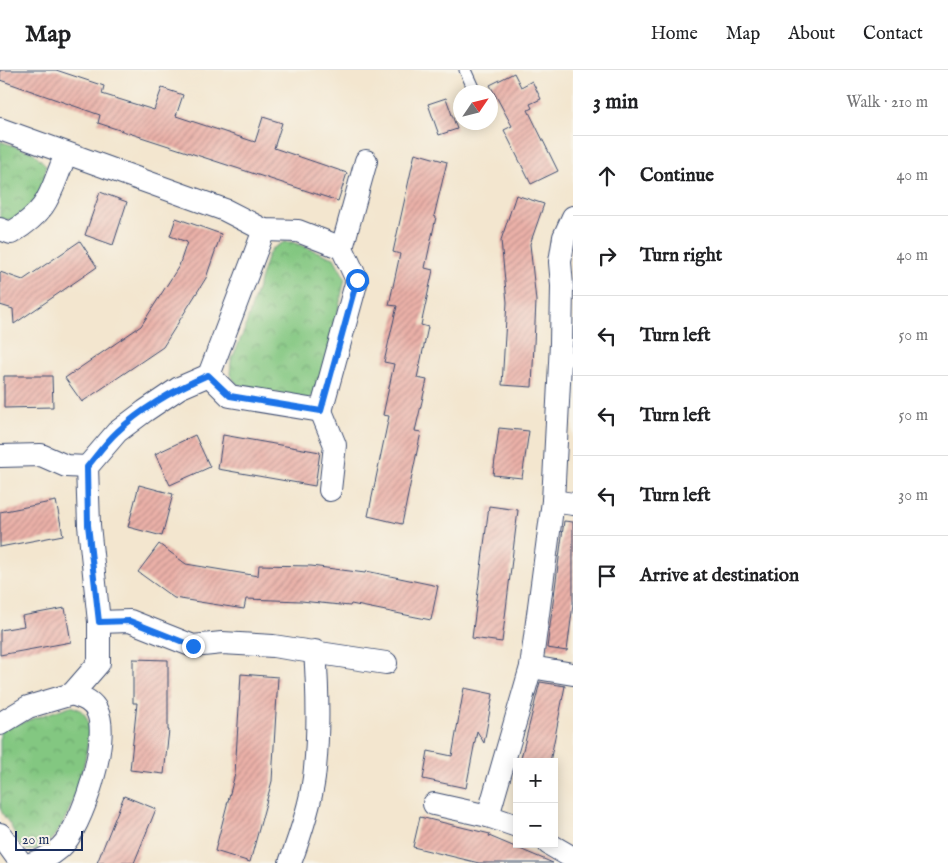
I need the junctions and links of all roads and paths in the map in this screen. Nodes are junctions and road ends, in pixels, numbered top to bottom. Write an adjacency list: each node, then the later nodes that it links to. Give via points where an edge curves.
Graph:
1 (464, 70): 2 (lane)
2 (472, 85)
3 (0, 130): 4 (street)
4 (66, 154): 7 (street, via 49,199 30,221 10,233); 8 (street, via 225,210)
5 (366, 161): 9 (street)
6 (573, 217): 10 (street, via 564,237 560,262)
7 (0, 229)
8 (264, 230): 9 (street, via 298,231); 11 (street)
9 (342, 248): 12 (street, via 357,280)
10 (567, 343): 16 (street)
11 (208, 375): 12 (street, via 230,396); 14 (street, via 179,388 144,411 118,432)
12 (321, 411): 15 (street, via 335,444)
13 (0, 456): 14 (street, via 41,455 66,466)
14 (87, 467): 17 (street, via 88,525)
15 (330, 490)
16 (563, 502): 20 (street)
17 (99, 622): 18 (street, via 130,621 193,646 222,643); 22 (street, via 99,663)
18 (314, 651): 19 (street); 30 (street, via 318,693 314,778)
19 (386, 663)
20 (532, 667): 21 (street); 25 (street)
21 (573, 674)
22 (72, 694): 23 (street, via 28,707); 29 (street, via 90,701 98,712 101,731 88,801 61,848)
23 (0, 724)
24 (434, 804): 25 (street)
25 (488, 816): 26 (street)
26 (513, 825)
27 (0, 834): 28 (street)
28 (21, 863)
29 (33, 863)
30 (290, 863)

